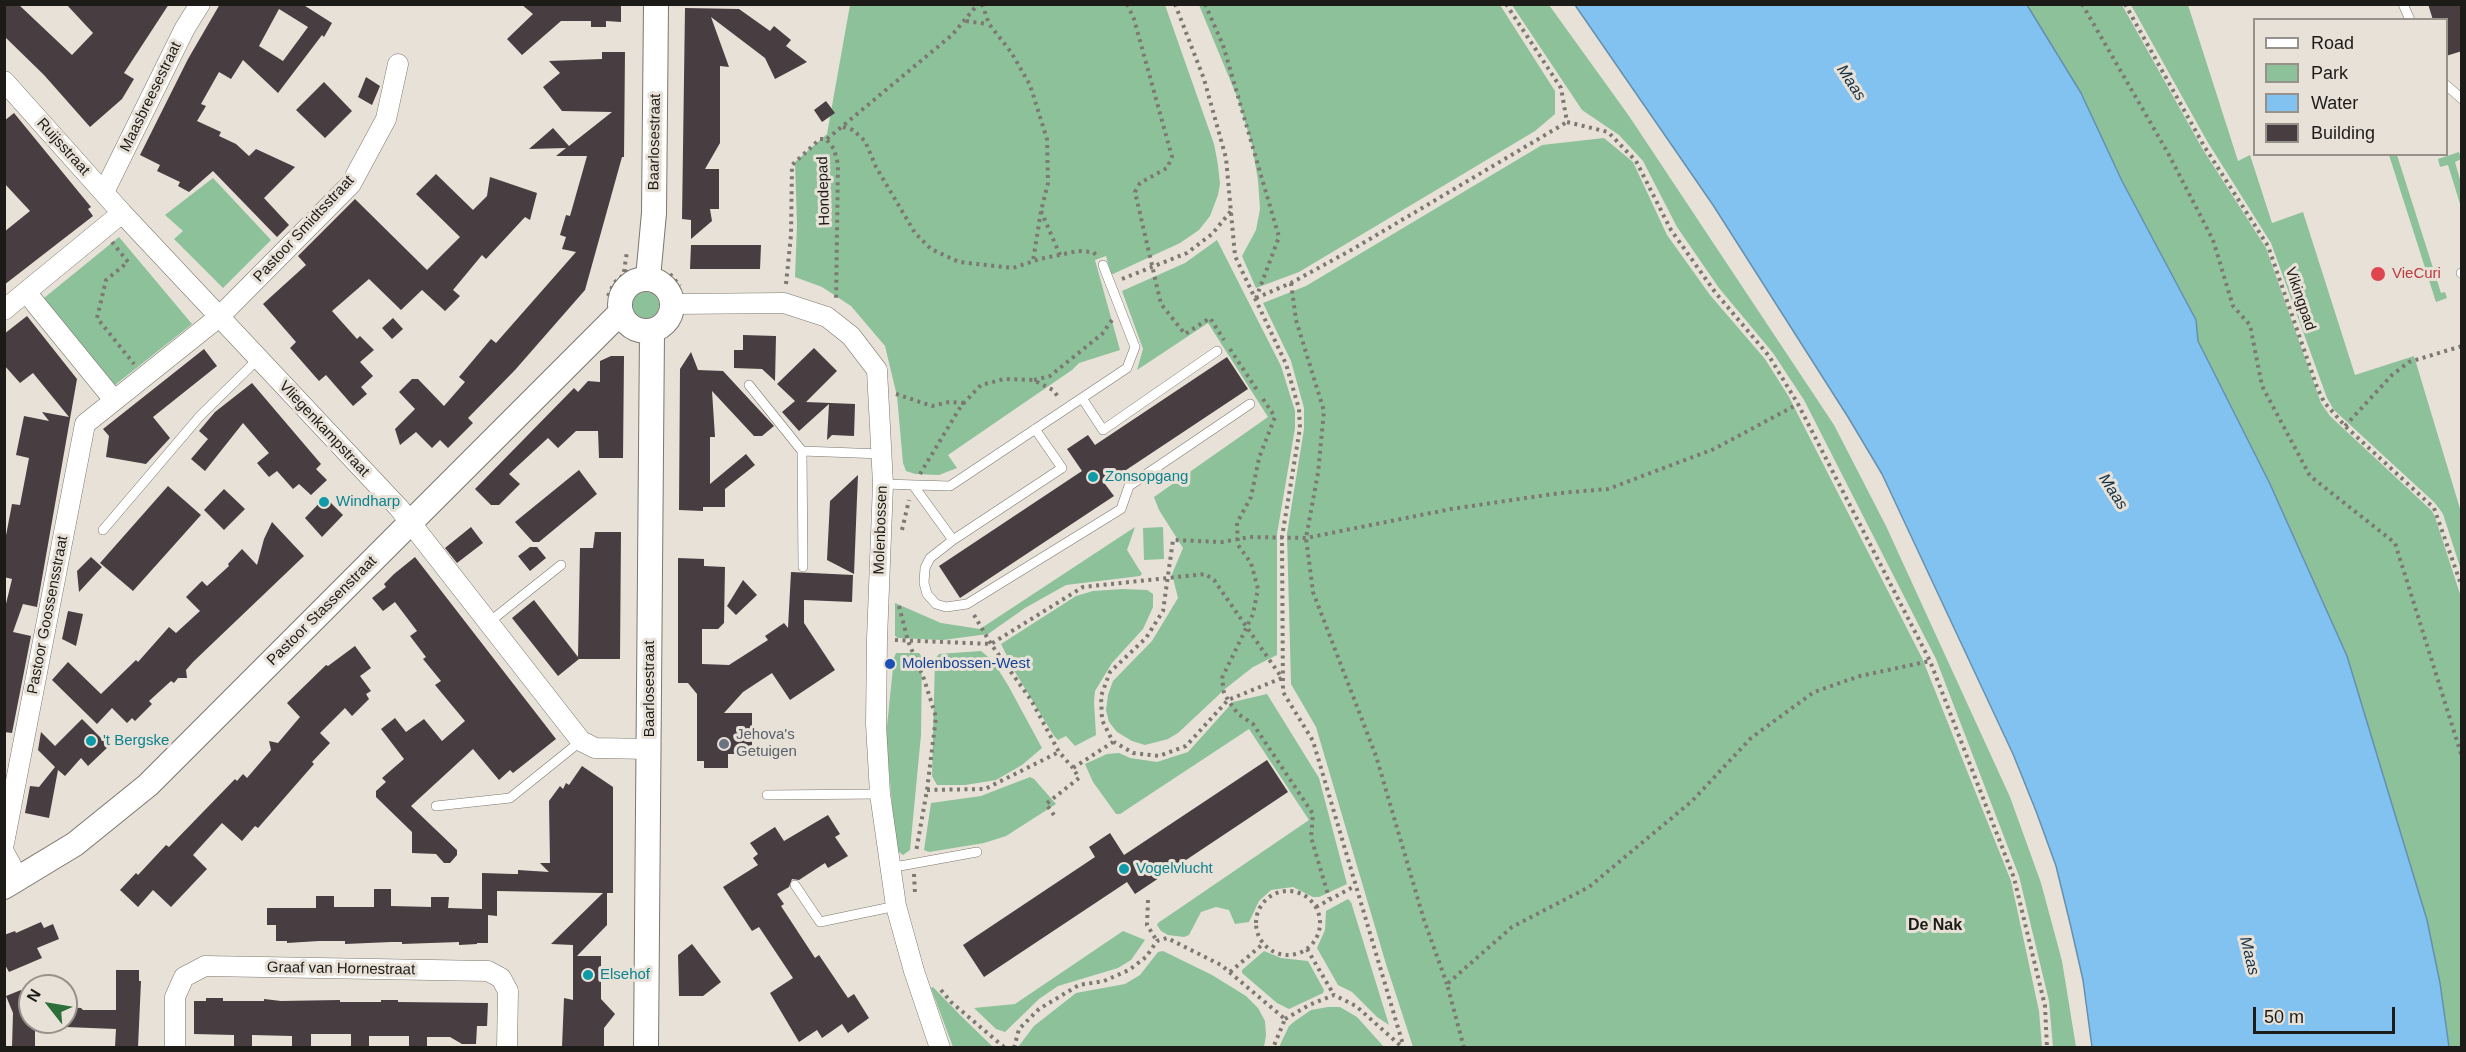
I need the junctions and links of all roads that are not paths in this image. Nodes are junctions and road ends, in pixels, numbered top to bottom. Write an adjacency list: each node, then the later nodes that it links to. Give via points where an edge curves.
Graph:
1 (200, 4): 9 (street, Maasbreesestraat)
2 (656, 4): 12 (street, Baarlosestraat, via 654,213)
3 (2403, 4): 4 (lane)
4 (2409, 18)
5 (398, 64): 17 (street, Pastoor Smidtsstraat, via 386,119 351,184)
6 (4, 81): 9 (street, Ruijsstraat)
7 (2448, 87): 8 (lane)
8 (2462, 99)
9 (104, 192): 10 (street, Ruijsstraat)
10 (122, 213): 13 (street); 17 (street, Vliegenkampstraat)
11 (1103, 265): 22 (lane, via 1135,347 1127,368)
12 (649, 272): 14 (street); 16 (street, via 626,288)
13 (26, 292): 15 (street); 23 (street)
14 (679, 304): 18 (street, via 667,320); 27 (street, Molenbossen, via 784,303 827,316 851,336 877,370)
15 (4, 310)
16 (615, 316): 18 (street, via 632,327); 30 (street, Pastoor Stassenstraat)
17 (219, 317): 20 (street, Vliegenkampstraat); 23 (street, Pastoor Goossensstraat)
18 (652, 330): 37 (street, Baarlosestraat)
19 (1217, 351): 22 (lane, via 1103,430)
20 (258, 359): 30 (street, Vliegenkampstraat); 31 (lane, via 200,416)
21 (749, 385): 26 (lane)
22 (1082, 398): 25 (lane)
23 (114, 400): 41 (street, Pastoor Goossensstraat, via 85,424)
24 (1250, 404): 32 (lane, via 1130,486 1121,509 967,604 946,607 936,604 927,594 925,568 930,558)
25 (1035, 429): 29 (lane, via 950,486); 32 (lane, via 1062,468)
26 (802, 451): 27 (lane); 34 (lane)
27 (882, 454): 28 (street, Molenbossen)
28 (884, 484): 29 (lane); 38 (street, Molenbossen, via 877,639)
29 (913, 485): 32 (lane)
30 (410, 523): 35 (street, Vliegenkampstraat); 45 (street, Pastoor Stassenstraat, via 148,785 75,844)
31 (103, 530)
32 (953, 540)
33 (561, 565): 35 (lane)
34 (802, 567)
35 (488, 624): 36 (street, Vliegenkampstraat)
36 (581, 741): 37 (street, via 595,748); 40 (lane, via 510,798)
37 (650, 749): 50 (street, Baarlosestraat)
38 (880, 794): 39 (lane); 44 (street, Molenbossen)
39 (767, 795)
40 (436, 806)
41 (4, 843)
42 (4, 852): 45 (street)
43 (977, 852): 44 (lane)
44 (889, 868): 47 (street, Molenbossen)
45 (12, 883)
46 (795, 885): 47 (lane, via 820,922)
47 (896, 906): 51 (street, Molenbossen)
48 (175, 1047): 49 (street, Graaf van Hornestraat, via 175,997 184,977 205,966 488,971 501,978 508,992)
49 (507, 1047)
50 (646, 1047)
51 (940, 1047)

